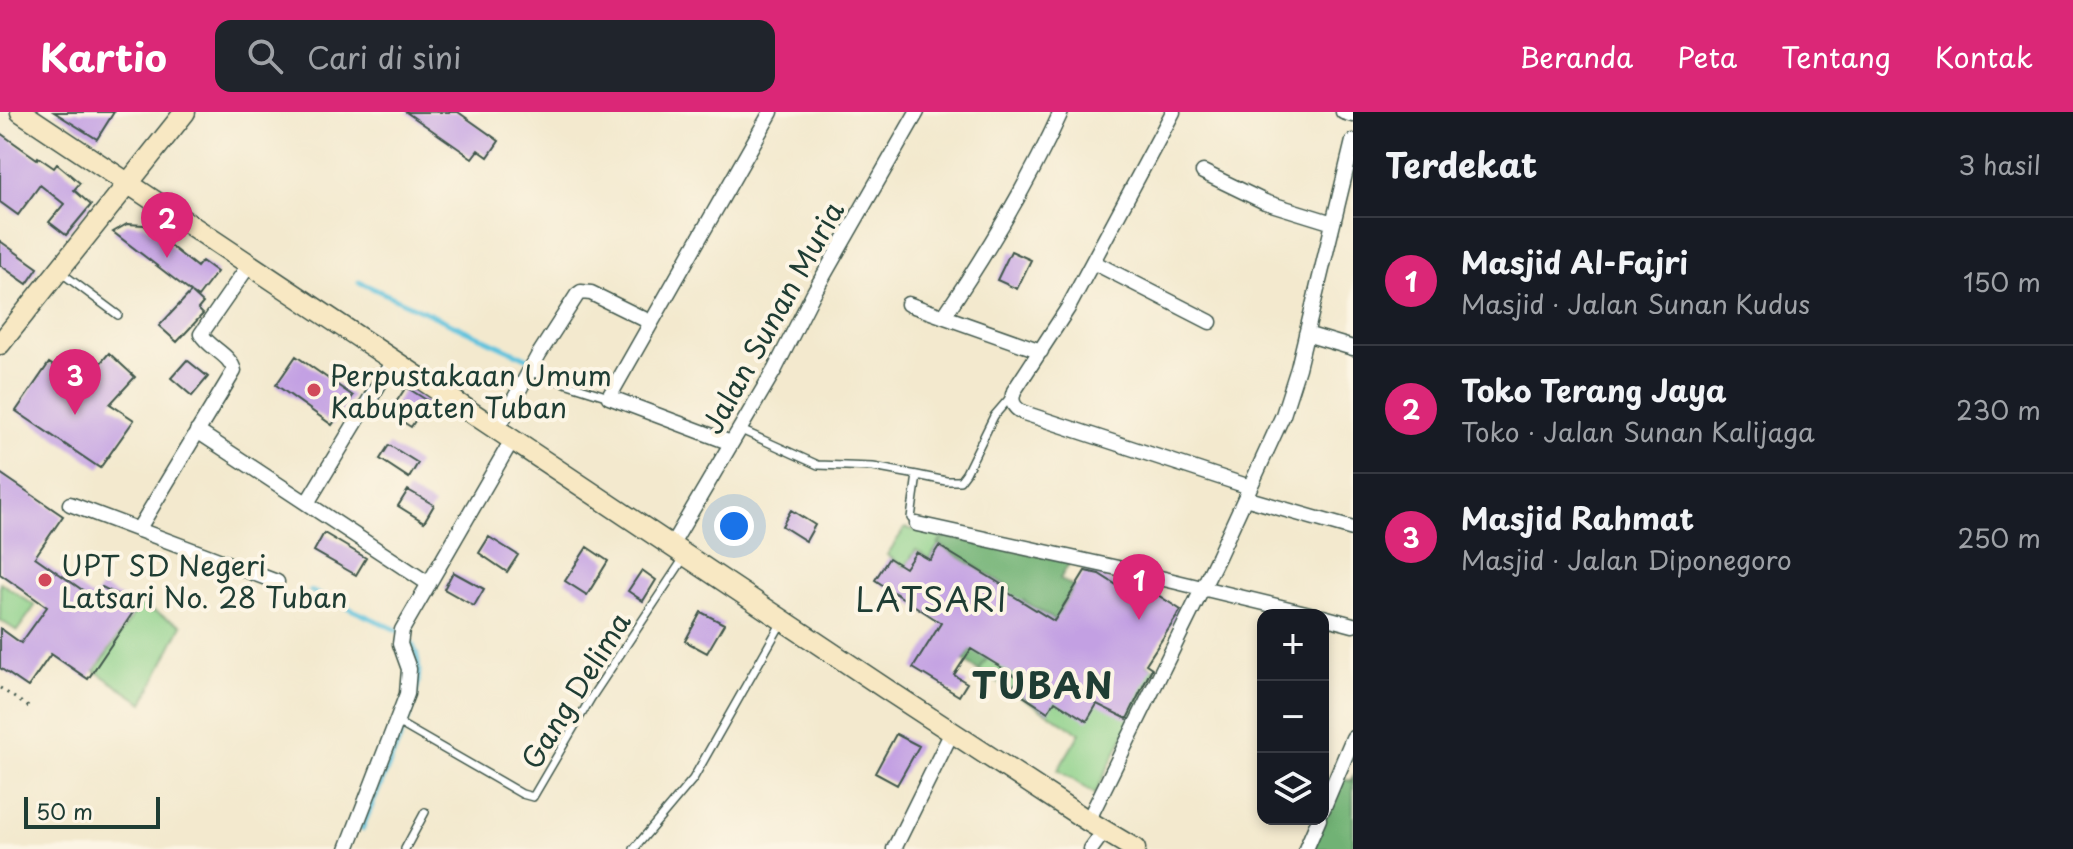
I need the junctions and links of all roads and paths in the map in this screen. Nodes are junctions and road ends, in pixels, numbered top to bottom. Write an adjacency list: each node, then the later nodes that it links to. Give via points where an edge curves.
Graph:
1 (21, 112): 11 (main road)
2 (185, 112): 11 (main road)
3 (771, 112): 19 (street)
4 (917, 112): 29 (street, Jalan Sunan Muria)
5 (1061, 112): 18 (street, via 1005,223)
6 (1173, 112): 13 (street)
7 (1343, 112): 8 (street)
8 (1353, 115)
9 (1353, 141): 12 (street)
10 (1203, 172): 12 (street, via 1265,202)
11 (127, 184): 14 (main road); 15 (main road)
12 (1333, 223): 21 (street)
13 (1093, 262): 20 (street); 24 (street)
14 (249, 265): 25 (main road); 30 (street, via 202,332 234,368)
15 (58, 271): 17 (lane); 22 (main road)
16 (908, 304): 18 (street)
17 (118, 315)
18 (944, 316): 24 (street)
19 (650, 322): 26 (street, via 581,292); 28 (street)
20 (1210, 322)
21 (1306, 334): 23 (street); 34 (street, via 1287,403)
22 (0, 344)
23 (1353, 348)
24 (1041, 351): 27 (street)
25 (393, 361): 31 (main road); 35 (street)
26 (530, 371): 28 (lane); 31 (street)
27 (1013, 394): 33 (lane, via 994,416 960,481); 34 (street, via 1015,408 1024,413)
28 (609, 397): 32 (street)
29 (739, 429): 32 (street, Jalan Sunan Muria); 33 (lane, via 818,465)
30 (197, 431): 35 (street); 39 (street)
31 (505, 435): 40 (main road); 42 (street)
32 (731, 443): 40 (street, Jalan Sunan Muria)
33 (917, 475): 37 (lane, via 911,518)
34 (1247, 493): 38 (street); 43 (street)
35 (307, 503): 42 (street)
36 (70, 504): 39 (street)
37 (917, 524): 43 (street)
38 (1353, 529)
39 (138, 530): 41 (street)
40 (678, 551): 46 (main road); 50 (lane, Gang Delima, via 533,797)
41 (277, 582)
42 (429, 584): 50 (street, via 402,632 409,680)
43 (1203, 587): 44 (street); 56 (street)
44 (1290, 609)
45 (1329, 619): 47 (street)
46 (783, 620): 51 (main road); 59 (lane, via 693,779)
47 (1353, 625)
48 (0, 688): 49 (path)
49 (30, 708)
50 (397, 722): 57 (street)
51 (952, 732): 56 (main road); 60 (street)
52 (1353, 738): 53 (street)
53 (1329, 795)
54 (425, 812): 58 (lane)
55 (1316, 825): 63 (street)
56 (1096, 826): 61 (street); 62 (main road)
57 (347, 849)
58 (405, 849)
59 (634, 849)
60 (894, 849)
61 (1091, 849)
62 (1135, 849)
63 (1306, 849)

